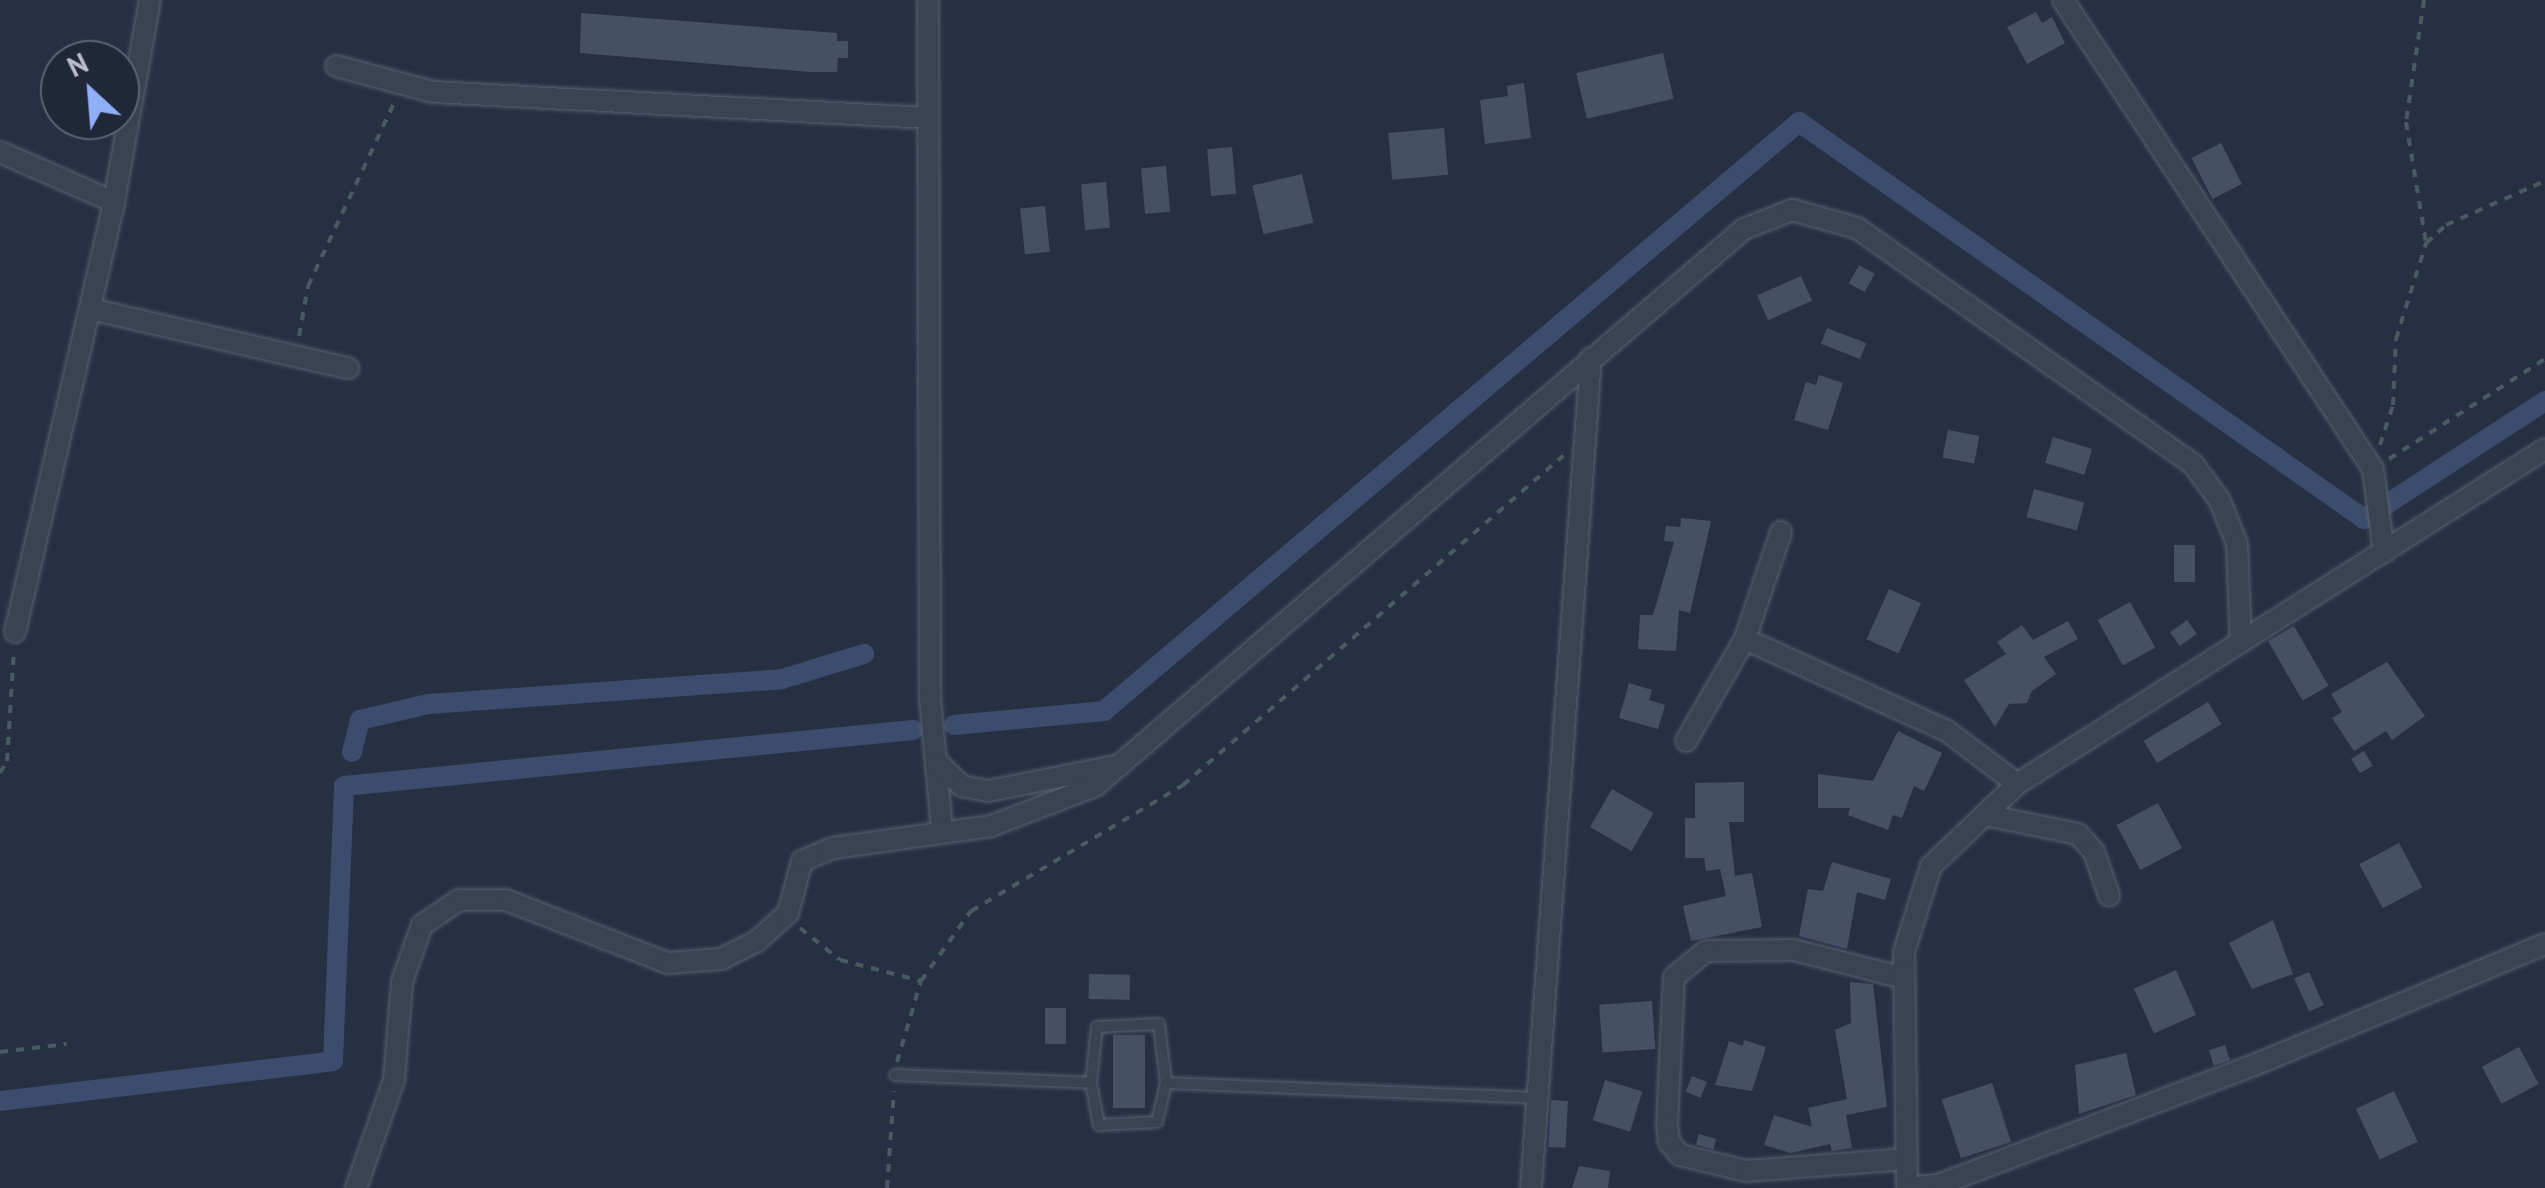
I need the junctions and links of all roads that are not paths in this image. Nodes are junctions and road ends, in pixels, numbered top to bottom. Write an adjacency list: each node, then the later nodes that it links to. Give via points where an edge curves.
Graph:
1 (150, 0): 7 (street)
2 (928, 0): 5 (street)
3 (2063, 0): 13 (street, via 2373,469)
4 (336, 66): 5 (street, via 433,92)
5 (928, 118): 18 (street, via 930,698)
6 (0, 152): 7 (street)
7 (114, 202): 8 (street)
8 (90, 309): 10 (street); 14 (street)
9 (1591, 358): 16 (street, via 1744,228 1792,210 1857,228 2194,464 2220,501 2237,544); 19 (street); 29 (street)
10 (348, 368)
11 (2545, 449): 13 (street)
12 (1781, 532): 15 (street)
13 (2384, 552): 16 (street)
14 (15, 632)
15 (1746, 640): 17 (street); 20 (street, via 1947,732)
16 (2242, 642): 20 (street)
17 (1686, 740)
18 (937, 761): 19 (street, via 962,786 988,790); 22 (street)
19 (1122, 765): 22 (street, via 1096,786 1041,809 991,826)
20 (2016, 784): 21 (street)
21 (1985, 815): 23 (street, via 2078,834 2094,852); 25 (street, via 1931,866 1904,952)
22 (942, 829): 31 (street, via 833,848 802,862 788,914 721,959 668,963 506,900 459,900 422,925 402,982 394,1080)
23 (2109, 895)
24 (2545, 944): 33 (street, via 2257,1064 1938,1185)
25 (1904, 978): 30 (street); 30 (street, via 1794,950 1706,951 1674,976 1667,1124 1668,1142 1680,1155 1728,1168)
26 (895, 1075): 27 (lane)
27 (1091, 1083): 28 (lane, via 1099,1125 1158,1122); 28 (lane, via 1097,1027 1158,1024)
28 (1166, 1083): 29 (lane)
29 (1538, 1098): 32 (street)
30 (1907, 1158): 33 (street)
31 (356, 1188)
32 (1530, 1188)
33 (1907, 1188)

